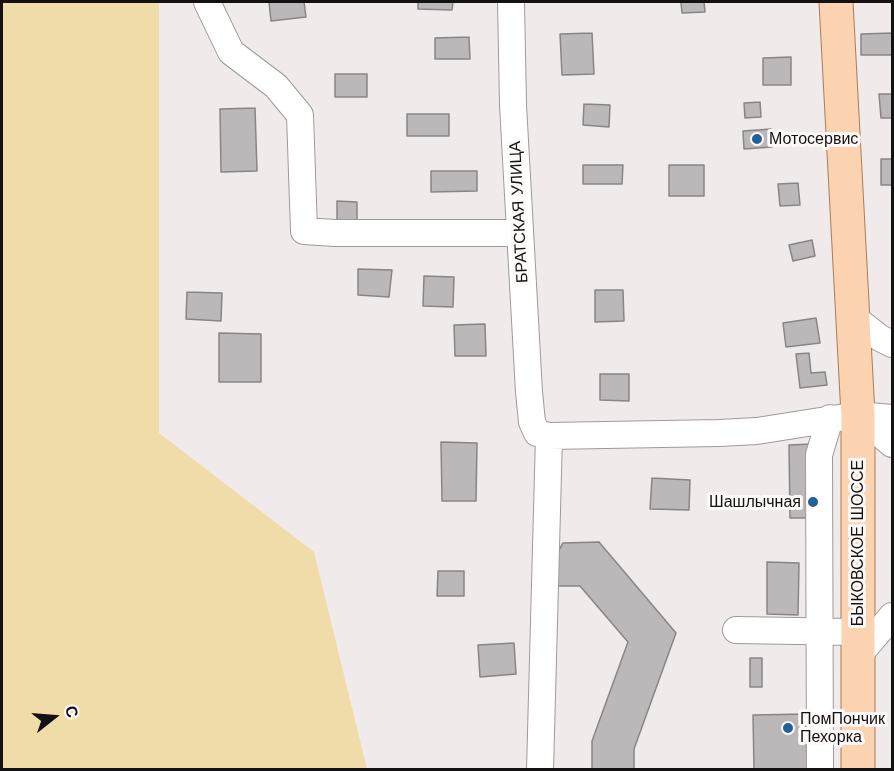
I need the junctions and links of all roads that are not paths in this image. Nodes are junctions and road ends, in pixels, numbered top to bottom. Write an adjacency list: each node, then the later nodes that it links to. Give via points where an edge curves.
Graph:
1 (207, 2): 4 (street, via 231,52 276,86 300,116 304,231)
2 (511, 2): 4 (street, БРАТСКАЯ УЛИЦА)
3 (836, 2): 5 (main road, БЫКОВСКОЕ ШОССЕ)
4 (520, 233): 9 (street, БРАТСКАЯ УЛИЦА)
5 (854, 317): 6 (street); 7 (main road, БЫКОВСКОЕ ШОССЕ)
6 (892, 344)
7 (844, 416): 8 (street); 9 (street, via 757,431); 10 (street); 12 (main road, БЫКОВСКОЕ ШОССЕ); 13 (street, via 819,455)
8 (892, 418)
9 (540, 429): 14 (street, БРАТСКАЯ УЛИЦА)
10 (892, 444)
11 (736, 630): 13 (street)
12 (877, 631): 13 (street); 16 (main road, БЫКОВСКОЕ ШОССЕ)
13 (820, 632): 15 (street)
14 (540, 770)
15 (820, 770)
16 (858, 770)

